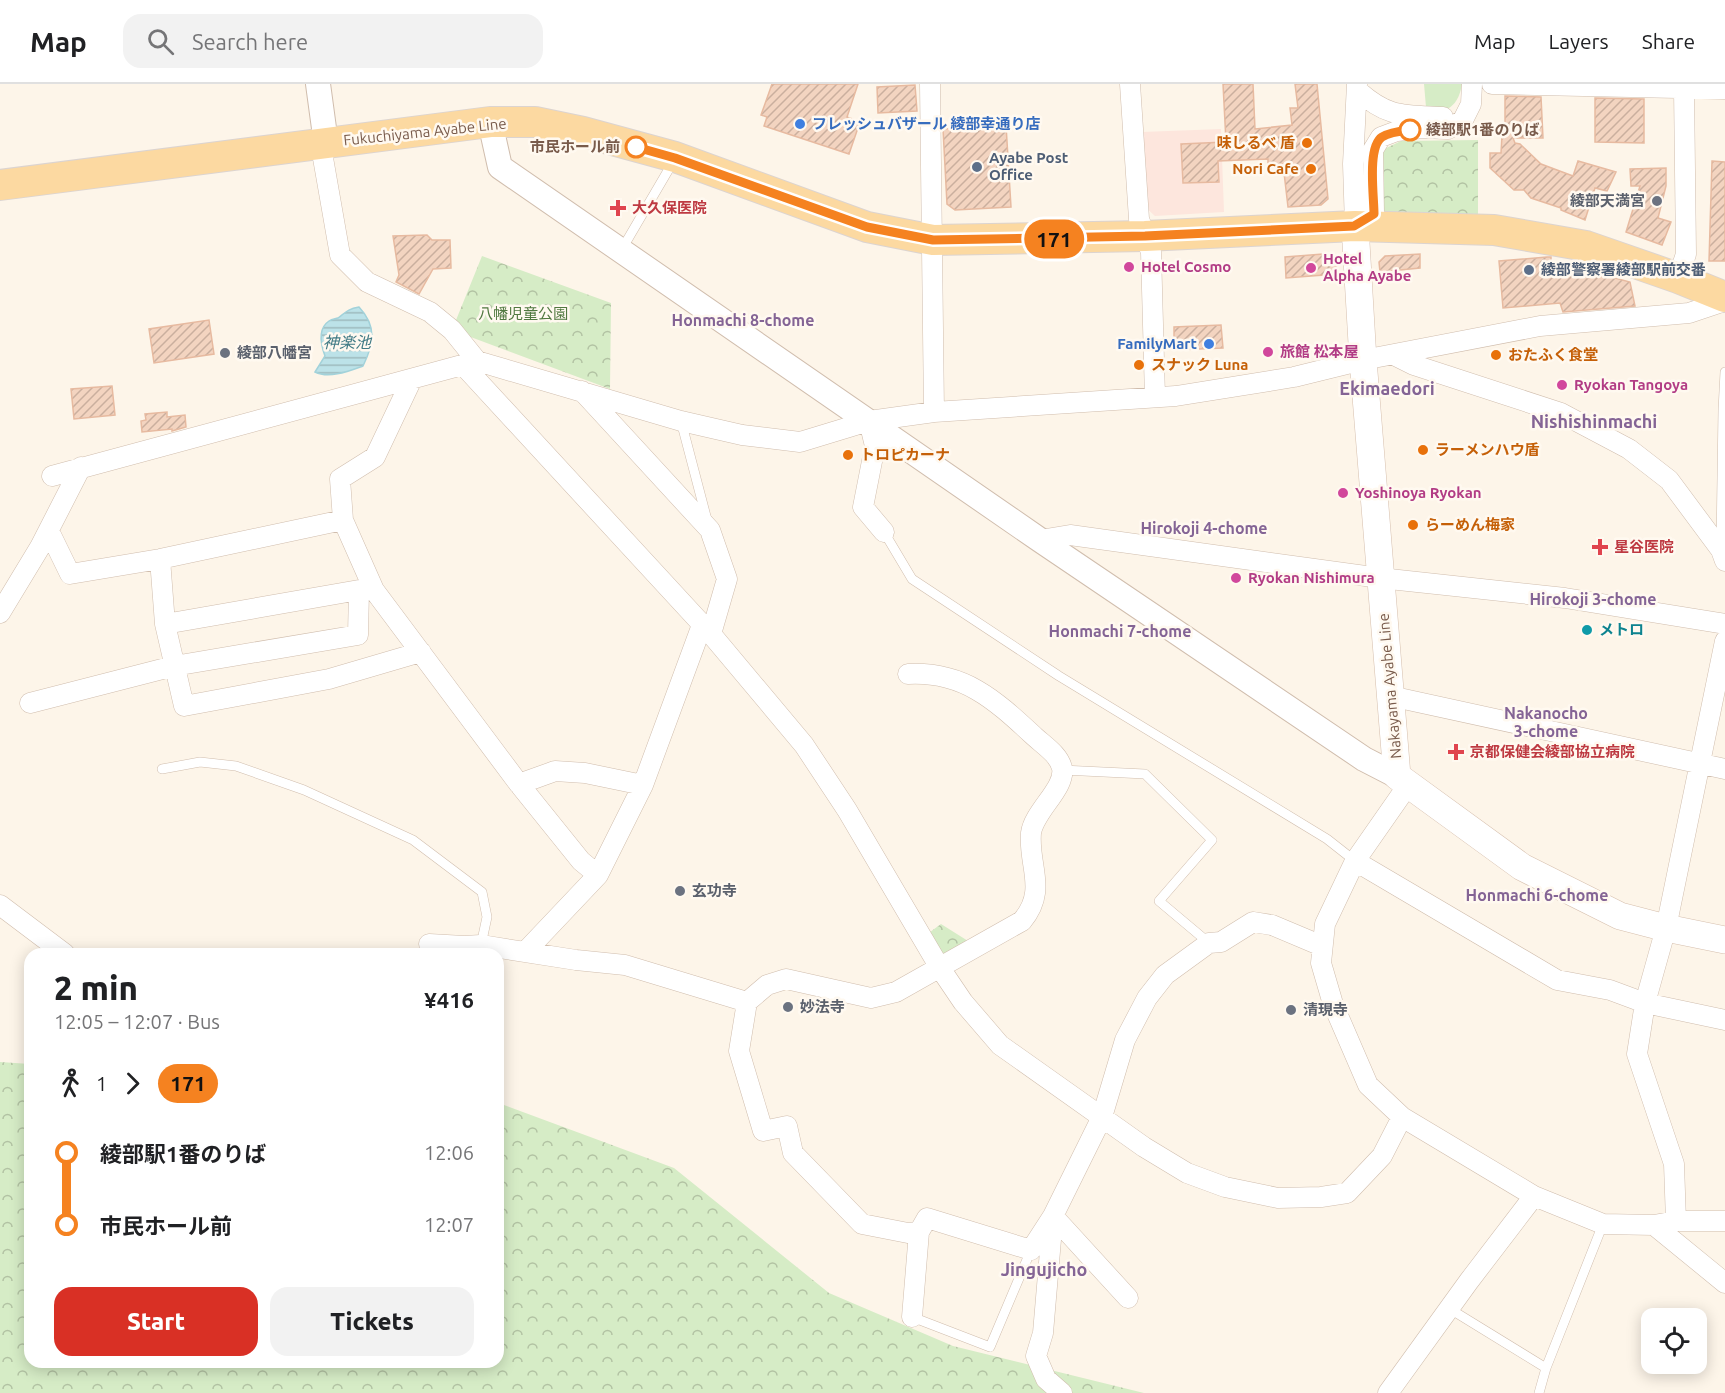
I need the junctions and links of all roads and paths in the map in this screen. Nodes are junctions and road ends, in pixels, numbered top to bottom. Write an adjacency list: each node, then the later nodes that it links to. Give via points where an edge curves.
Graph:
1 (318, 84): 10 (street)
2 (930, 84): 15 (street)
3 (1130, 84): 14 (street, via 1139,219)
4 (1492, 84): 7 (street)
5 (1473, 86): 6 (street, via 1459,114 1452,117 1382,110); 13 (street, via 1468,113 1448,129 1422,128 1381,137 1373,150 1374,214)
6 (1357, 87): 13 (street)
7 (1684, 88): 8 (street); 17 (street, via 1686,254)
8 (1725, 89)
9 (489, 122): 10 (main road, Fukuchiyama Ayabe Line); 11 (main road, Fukuchiyama Ayabe Line, via 535,122); 16 (street, via 500,167)
10 (326, 143): 12 (main road, Fukuchiyama Ayabe Line); 21 (street, via 323,159 340,255 367,282 430,312 452,330)
11 (675, 158): 15 (main road, Fukuchiyama Ayabe Line, via 867,227); 16 (lane)
12 (0, 185)
13 (1354, 226): 14 (main road, Fukuchiyama Ayabe Line); 17 (main road, Fukuchiyama Ayabe Line, via 1494,230 1586,246); 20 (main road, Nakayama Ayabe Line)
14 (1145, 236): 15 (main road, Fukuchiyama Ayabe Line); 25 (street, via 1151,252)
15 (933, 240): 26 (street)
16 (621, 250): 28 (street)
17 (1678, 278): 18 (main road, Fukuchiyama Ayabe Line)
18 (1725, 299): 19 (street, via 1689,313 1540,326)
19 (1394, 355): 20 (street); 36 (street, via 1561,414 1629,449 1669,480)
20 (1363, 360): 25 (street, via 1294,377); 38 (main road, Nakayama Ayabe Line)
21 (470, 363): 23 (street); 24 (street); 43 (street)
22 (1725, 372): 36 (lane)
23 (412, 379): 29 (street); 31 (street, via 375,457 340,479)
24 (582, 391): 27 (street); 32 (street)
25 (1155, 397): 26 (street)
26 (934, 412): 28 (street)
27 (681, 421): 28 (street, via 742,435 800,442); 32 (lane)
28 (869, 421): 34 (street, via 875,446 863,507); 35 (street)
29 (81, 467): 30 (street); 33 (street)
30 (52, 476)
31 (343, 520): 37 (street); 39 (street)
32 (710, 530): 43 (street, via 727,579)
33 (49, 531): 37 (street, via 70,574); 40 (street)
34 (884, 532): 57 (lane, via 912,579 1059,676 1327,839)
35 (1040, 540): 38 (street, via 1070,535); 54 (street, via 1364,759)
36 (1723, 556)
37 (160, 558): 41 (street)
38 (1380, 578): 42 (street, via 1565,598); 48 (main road, Nakayama Ayabe Line)
39 (367, 590): 41 (street); 45 (street); 46 (street, via 358,635)
40 (0, 613)
41 (165, 624): 46 (street)
42 (1725, 624)
43 (707, 629): 56 (street); 69 (street, via 804,745)
44 (1725, 641): 50 (street)
45 (421, 652): 46 (street, via 320,681 184,705); 55 (street)
46 (174, 666): 49 (street)
47 (908, 674): 53 (street, via 926,673 964,683 995,701 1057,757)
48 (1390, 696): 50 (street); 54 (main road, Nakayama Ayabe Line)
49 (30, 703)
50 (1700, 763): 52 (street); 60 (street)
51 (162, 769): 66 (lane, via 200,762 236,766 304,790 413,840 482,892 487,916)
52 (1725, 769)
53 (1062, 770): 62 (lane, via 1145,774 1212,840 1159,901); 69 (street, via 1058,784 1034,820 1031,834 1036,882 1032,909 1022,921)
54 (1402, 780): 57 (street); 60 (main road, via 1522,867 1620,916)
55 (519, 783): 56 (street, via 555,771); 58 (street, via 581,861)
56 (643, 785): 58 (street)
57 (1355, 861): 64 (street, via 1325,924); 71 (street, via 1557,980 1610,990)
58 (598, 875): 68 (street)
59 (0, 905): 65 (street)
60 (1666, 928): 61 (main road); 71 (street)
61 (1725, 940)
62 (1209, 943): 64 (street, via 1221,942 1253,922 1272,924); 73 (street, via 1165,975 1147,998 1125,1040)
63 (429, 944): 66 (street)
64 (1322, 946): 74 (street, via 1321,963 1333,1004 1368,1085)
65 (53, 948)
66 (467, 948)
67 (504, 950): 68 (street)
68 (525, 951): 70 (street, via 625,965)
69 (940, 968): 70 (street, via 896,992 871,998 786,979 767,985); 73 (street, via 1000,1045)
70 (747, 1002): 81 (street, via 739,1051 763,1131 787,1126 793,1153 861,1224)
71 (1645, 1003): 72 (street); 77 (street, via 1637,1053 1674,1164)
72 (1725, 1020)
73 (1102, 1117): 74 (street, via 1187,1173 1225,1187 1278,1198 1347,1193 1382,1156); 76 (street)
74 (1402, 1117): 75 (street)
75 (1534, 1196): 79 (street); 85 (street)
76 (1053, 1216): 82 (street); 84 (street); 88 (street, via 1043,1333 1036,1356 1046,1379)
77 (1676, 1221): 78 (street); 80 (street)
78 (1725, 1221)
79 (1603, 1224): 80 (street); 87 (lane)
80 (1654, 1225): 83 (street)
81 (919, 1232): 82 (street, via 927,1218); 86 (street)
82 (1031, 1250): 86 (lane, via 990,1347)
83 (1725, 1284)
84 (1128, 1298)
85 (1450, 1309): 87 (lane); 89 (street)
86 (912, 1317)
87 (1546, 1368): 90 (lane)
88 (1062, 1393)
89 (1388, 1393)
90 (1539, 1393)

